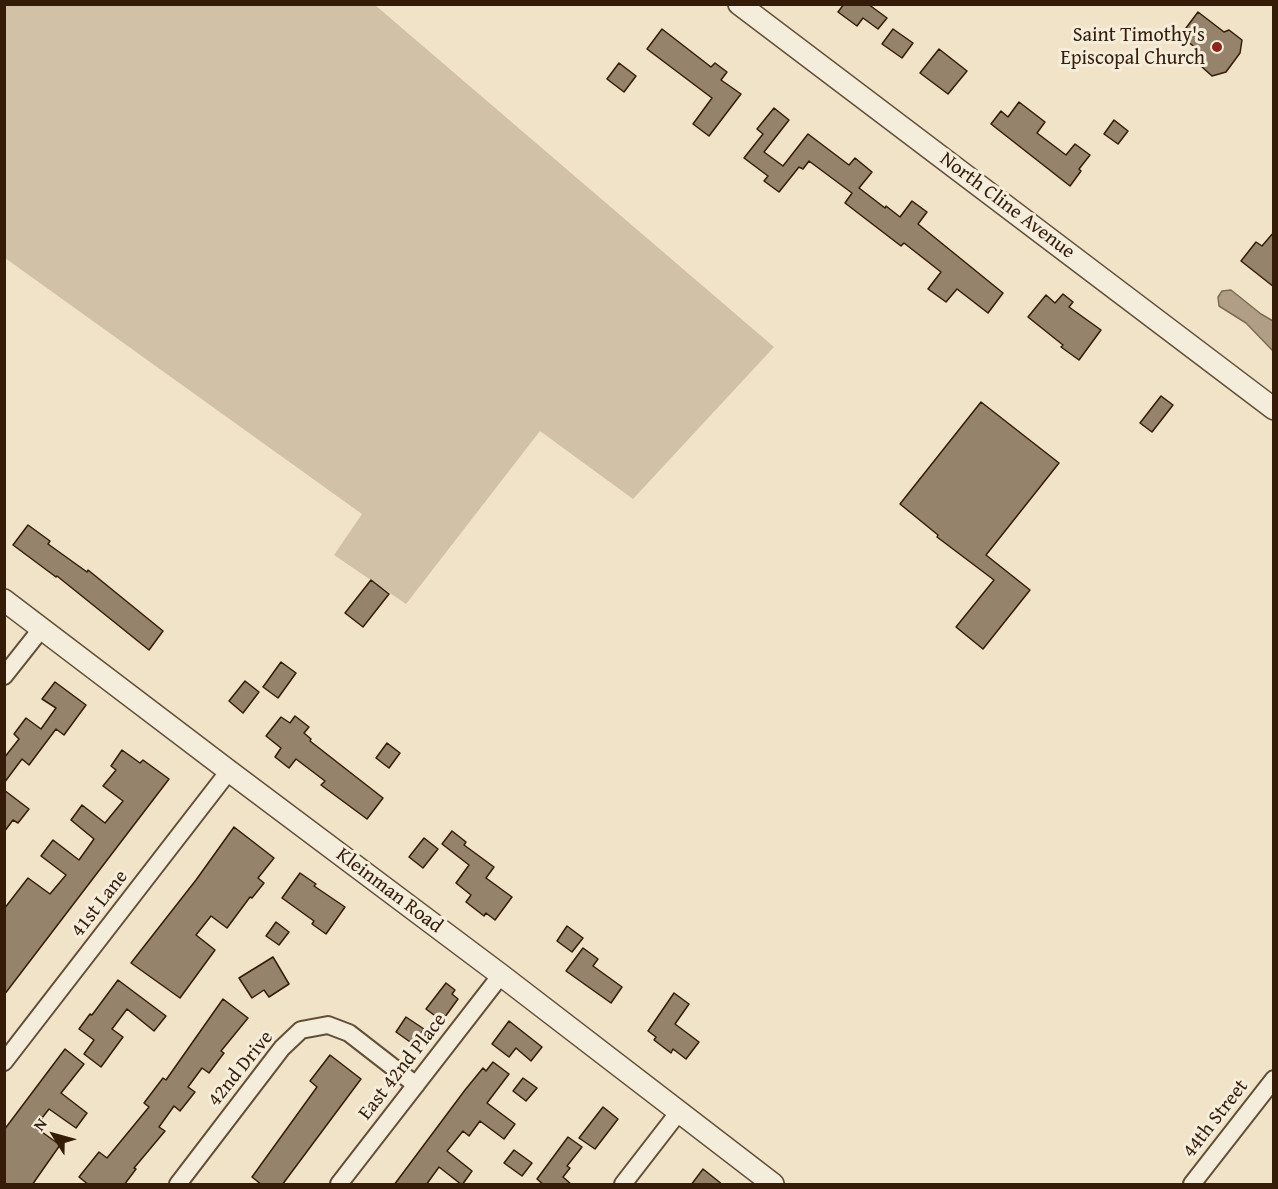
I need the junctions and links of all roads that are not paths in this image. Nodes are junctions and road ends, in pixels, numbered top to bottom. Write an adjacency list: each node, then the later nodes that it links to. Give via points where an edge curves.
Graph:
1 (739, 4): 2 (street, North Cline Avenue)
2 (1274, 409)
3 (4, 600): 4 (street, Kleinman Road)
4 (42, 628): 5 (street); 6 (street, Kleinman Road)
5 (4, 676)
6 (229, 771): 7 (street, Kleinman Road); 8 (street, 41st Lane)
7 (501, 975): 10 (street, East 42nd Place); 11 (street, Kleinman Road)
8 (4, 1062)
9 (1274, 1078): 16 (street, 44th Street)
10 (416, 1085): 12 (street, 42nd Drive, via 350,1033 328,1025 302,1030 282,1048); 13 (street, East 42nd Place)
11 (678, 1113): 14 (street); 15 (street, Kleinman Road)
12 (178, 1185)
13 (339, 1185)
14 (623, 1185)
15 (772, 1185)
16 (1192, 1185)

